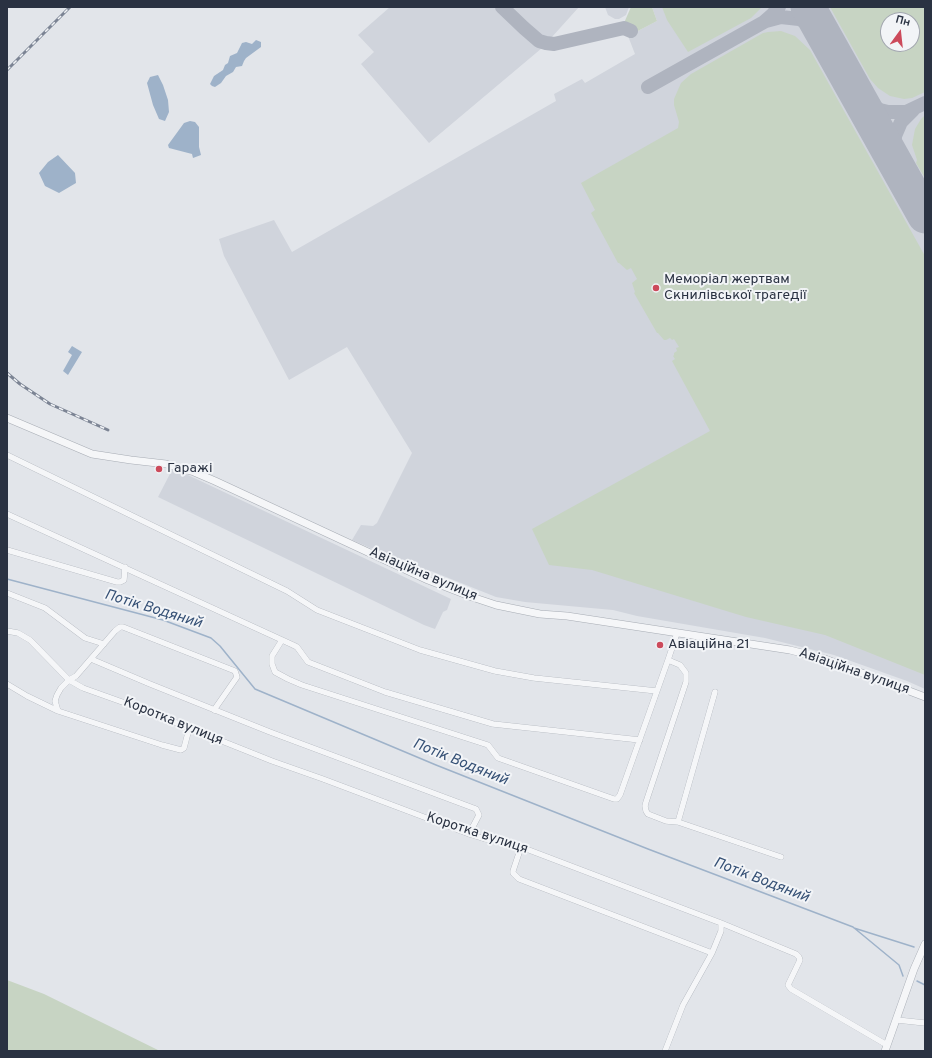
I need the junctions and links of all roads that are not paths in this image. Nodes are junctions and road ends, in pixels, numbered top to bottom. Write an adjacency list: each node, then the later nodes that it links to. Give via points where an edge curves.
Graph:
1 (7, 418): 8 (street, Авіаційна вулиця, via 92,454 166,464 194,472 472,598 533,612)
2 (7, 455): 15 (street, via 287,591 317,610 383,636 442,656 534,678)
3 (7, 514): 5 (street)
4 (7, 550): 5 (street, via 117,582 124,580)
5 (125, 567): 9 (street)
6 (7, 593): 10 (street, via 39,605 85,638)
7 (7, 631): 13 (street, Коротка вулиця, via 30,640)
8 (677, 633): 12 (street); 17 (street, Авіаційна вулиця, via 777,648 825,659)
9 (282, 640): 21 (street, via 297,647 308,662 317,666 385,692 493,724); 21 (street, via 272,656 272,664 275,672 288,679 488,745 498,758 614,799 620,794)
10 (104, 644): 11 (street); 18 (street, via 117,628 123,627 235,671 237,677)
11 (91, 659): 13 (street, via 74,678); 18 (street)
12 (668, 660): 15 (street); 22 (street, via 680,665 686,672 686,682 644,806 648,814 666,821)
13 (69, 680): 19 (street, via 55,700); 20 (street, Коротка вулиця, via 83,688)
14 (7, 684): 19 (street)
15 (657, 691): 21 (street)
16 (716, 692): 22 (street)
17 (925, 697)
18 (214, 710): 23 (street, via 476,809 479,815)
19 (58, 711): 20 (street, via 181,750 184,748)
20 (189, 729): 23 (street, Коротка вулиця)
21 (640, 740)
22 (678, 822): 25 (street)
23 (469, 834): 24 (street, Коротка вулиця)
24 (521, 847): 26 (street, Коротка вулиця); 28 (street, via 513,871 519,879)
25 (780, 856)
26 (721, 923): 28 (street, via 721,932); 31 (street, Коротка вулиця, via 796,954 800,960 788,985 791,989)
27 (925, 944): 29 (street)
28 (712, 953): 32 (street, via 683,1005)
29 (897, 1020): 30 (street); 31 (street)
30 (925, 1023)
31 (886, 1048)
32 (665, 1051)

